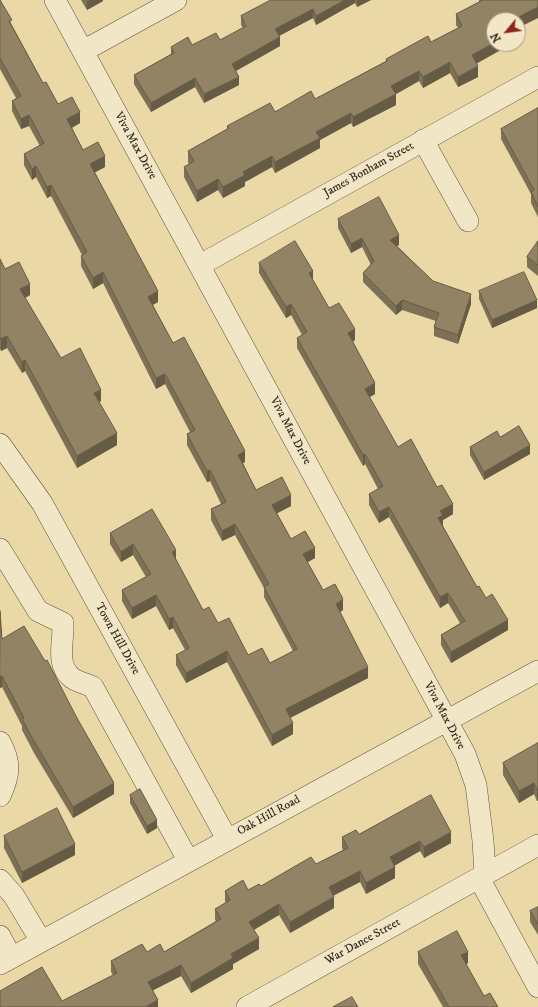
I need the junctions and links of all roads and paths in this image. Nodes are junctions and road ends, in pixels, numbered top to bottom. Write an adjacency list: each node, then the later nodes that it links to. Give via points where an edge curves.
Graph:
1 (55, 0): 3 (street, Viva Max Drive)
2 (176, 0): 3 (street)
3 (83, 51): 7 (street, Viva Max Drive)
4 (538, 76): 5 (street, James Bonham Street)
5 (423, 140): 6 (street); 7 (street, James Bonham Street)
6 (468, 222)
7 (200, 265): 11 (street, Viva Max Drive)
8 (0, 444): 14 (street, Town Hill Drive, via 42,503)
9 (0, 549): 16 (street, via 38,611 63,623 63,666 72,678 93,687)
10 (538, 671): 11 (street, Oak Hill Road)
11 (446, 719): 14 (street, Oak Hill Road); 17 (street, Viva Max Drive, via 465,754 476,785 483,841)
12 (0, 742): 13 (street, via 7,754 9,771)
13 (0, 795)
14 (227, 839): 16 (street, Oak Hill Road)
15 (538, 845): 17 (street, War Dance Street)
16 (188, 860): 20 (street, Oak Hill Road)
17 (482, 876): 22 (street, Viva Max Drive); 23 (street, War Dance Street)
18 (0, 880): 20 (street, via 14,896)
19 (0, 936): 21 (street)
20 (41, 941): 21 (street, Oak Hill Road)
21 (6, 961)
22 (538, 987)
23 (254, 1005)

